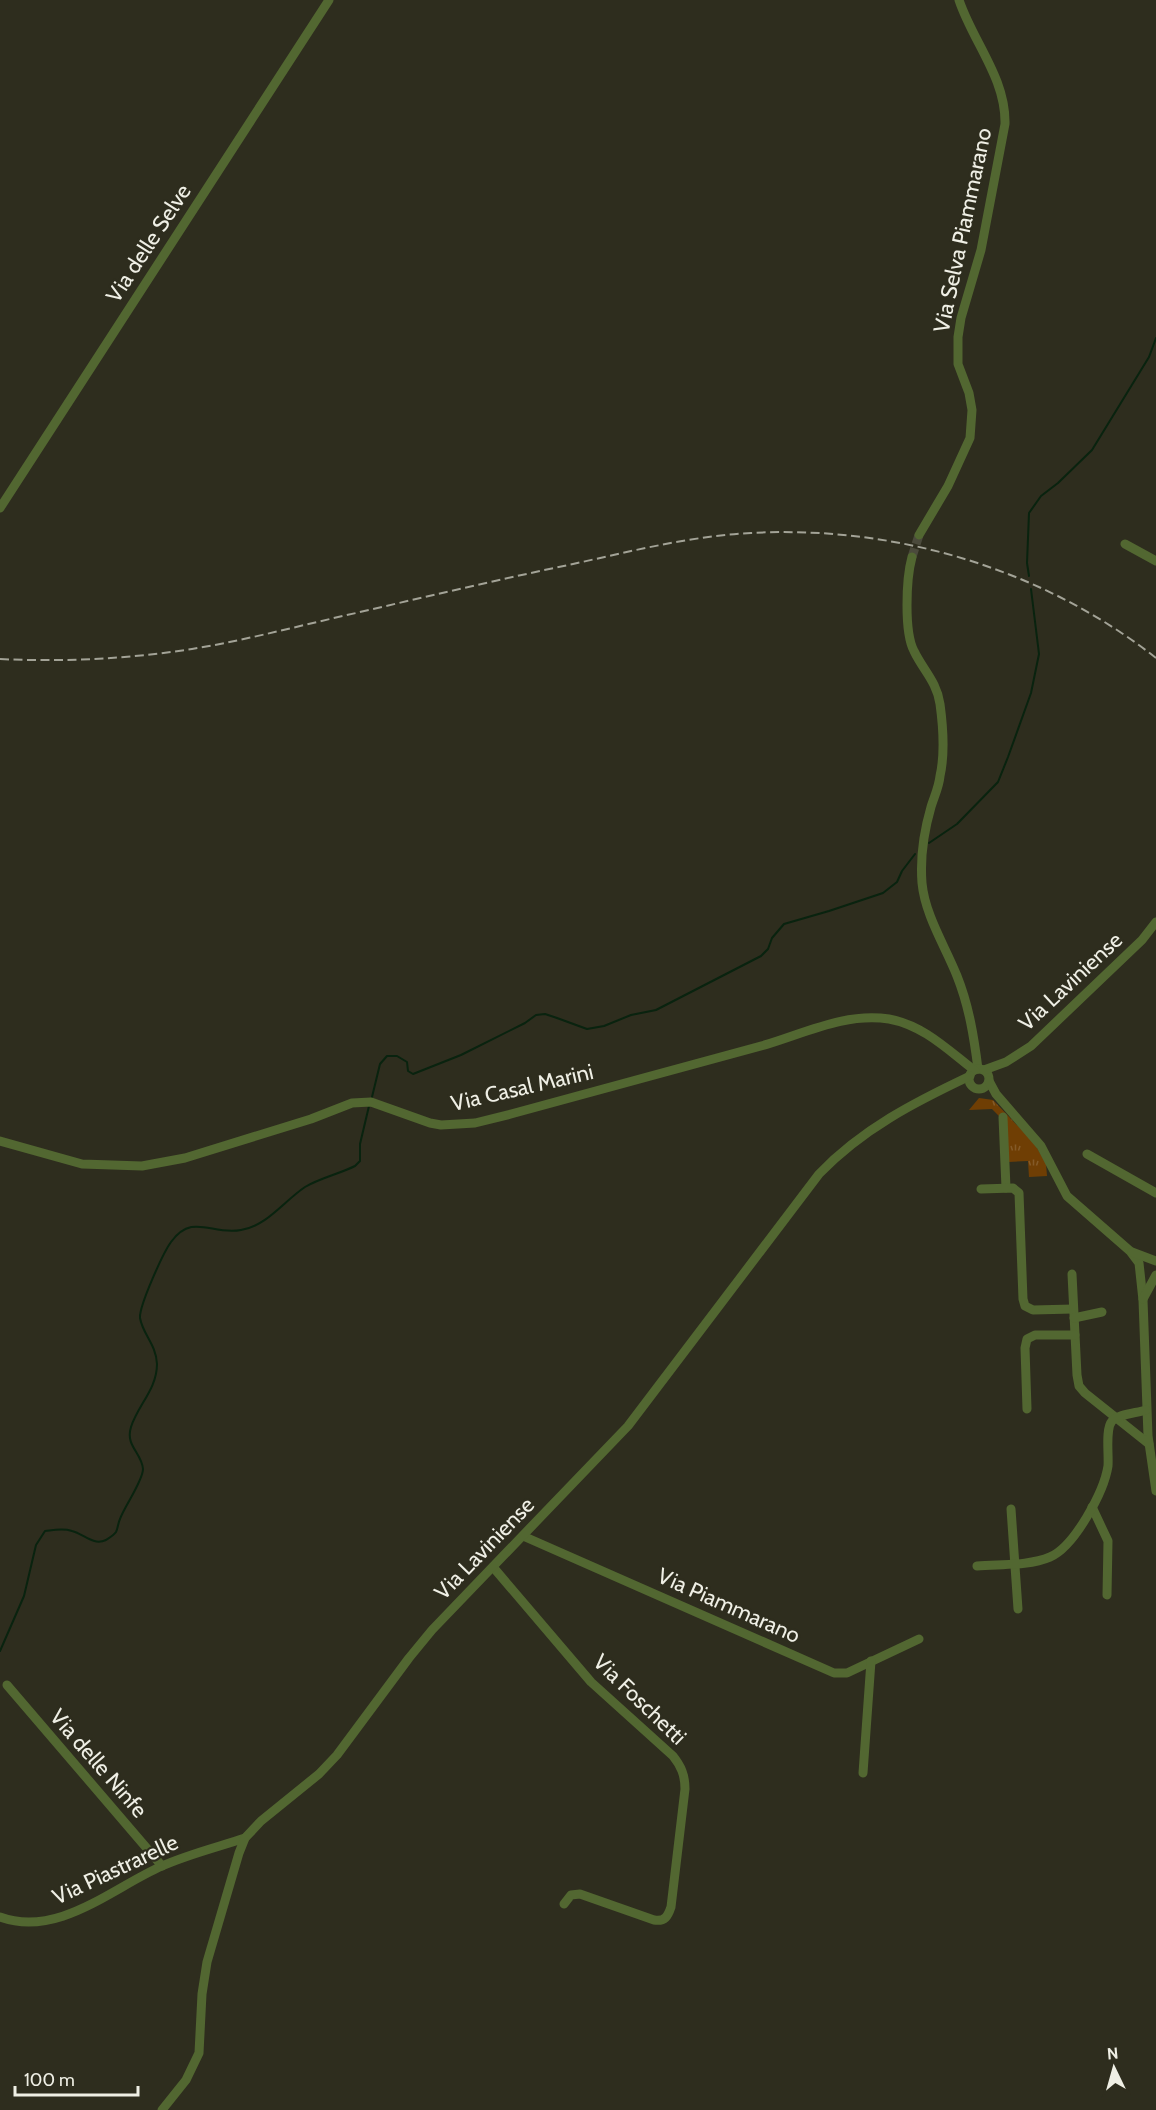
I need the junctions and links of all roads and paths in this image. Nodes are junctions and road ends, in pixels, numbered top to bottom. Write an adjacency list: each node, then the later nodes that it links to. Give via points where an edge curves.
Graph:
1 (329, 0): 3 (street, Via delle Selve)
2 (959, 0): 4 (street, Via Selva Piammarano, via 1000,91 1005,124 981,250 958,337 958,364 972,410 970,438)
3 (0, 508)
4 (919, 535)
5 (1125, 544): 7 (street)
6 (912, 558): 9 (street, via 908,591 910,640 938,697 942,757 923,845 923,888 965,998)
7 (1156, 561)
8 (1156, 922): 9 (street, Via Laviniense, via 1034,1043)
9 (980, 1077): 11 (street, Via Casal Marini, via 915,1027 886,1019 857,1018 466,1124 433,1124 360,1101 184,1158 134,1166 82,1164); 16 (street, via 1041,1146 1069,1199); 33 (street, Via Laviniense, via 952,1084 916,1102 873,1128 819,1174 628,1426)
10 (1003, 1117): 13 (street)
11 (0, 1140)
12 (1087, 1154): 15 (street)
13 (1006, 1188): 14 (street); 22 (street, via 1015,1189 1020,1197 1024,1304 1033,1310)
14 (981, 1189)
15 (1156, 1193)
16 (1130, 1251): 17 (street); 20 (street, via 1140,1267)
17 (1156, 1261)
18 (1072, 1275): 22 (street)
19 (1156, 1275): 20 (street)
20 (1143, 1300): 25 (street)
21 (1102, 1312): 22 (street)
22 (1074, 1313): 23 (street)
23 (1075, 1335): 24 (street, via 1035,1335 1027,1339); 26 (street, via 1079,1386)
24 (1027, 1409)
25 (1146, 1410): 26 (street); 27 (street)
26 (1118, 1418): 29 (street); 31 (street, via 1110,1425 1107,1471)
27 (1147, 1428): 28 (street); 29 (street)
28 (1156, 1434)
29 (1149, 1444): 30 (street)
30 (1156, 1491)
31 (1092, 1507): 34 (street, via 1057,1553 1042,1560); 37 (street, via 1108,1542)
32 (1011, 1509): 34 (street)
33 (523, 1536): 36 (street, Via Laviniense); 40 (street, Via Piammarano, via 831,1672 847,1673)
34 (1015, 1563): 35 (street); 38 (street)
35 (977, 1566)
36 (493, 1567): 43 (street, Via Laviniense, via 421,1644 338,1755); 45 (street, Via Foschetti, via 591,1682 673,1756 684,1777 671,1907 665,1919 654,1920 580,1893)
37 (1107, 1595)
38 (1018, 1609)
39 (919, 1638): 40 (street, Via Piammarano)
40 (871, 1661): 42 (street)
41 (7, 1685): 44 (street, Via delle Ninfe)
42 (863, 1773)
43 (245, 1838): 44 (street, Via Piastrarelle); 47 (street, Via Laviniense, via 207,1962 199,2053 188,2076)
44 (162, 1866): 46 (street, Via Piastrarelle, via 56,1919 32,1923)
45 (564, 1904)
46 (0, 1917)
47 (162, 2110)

